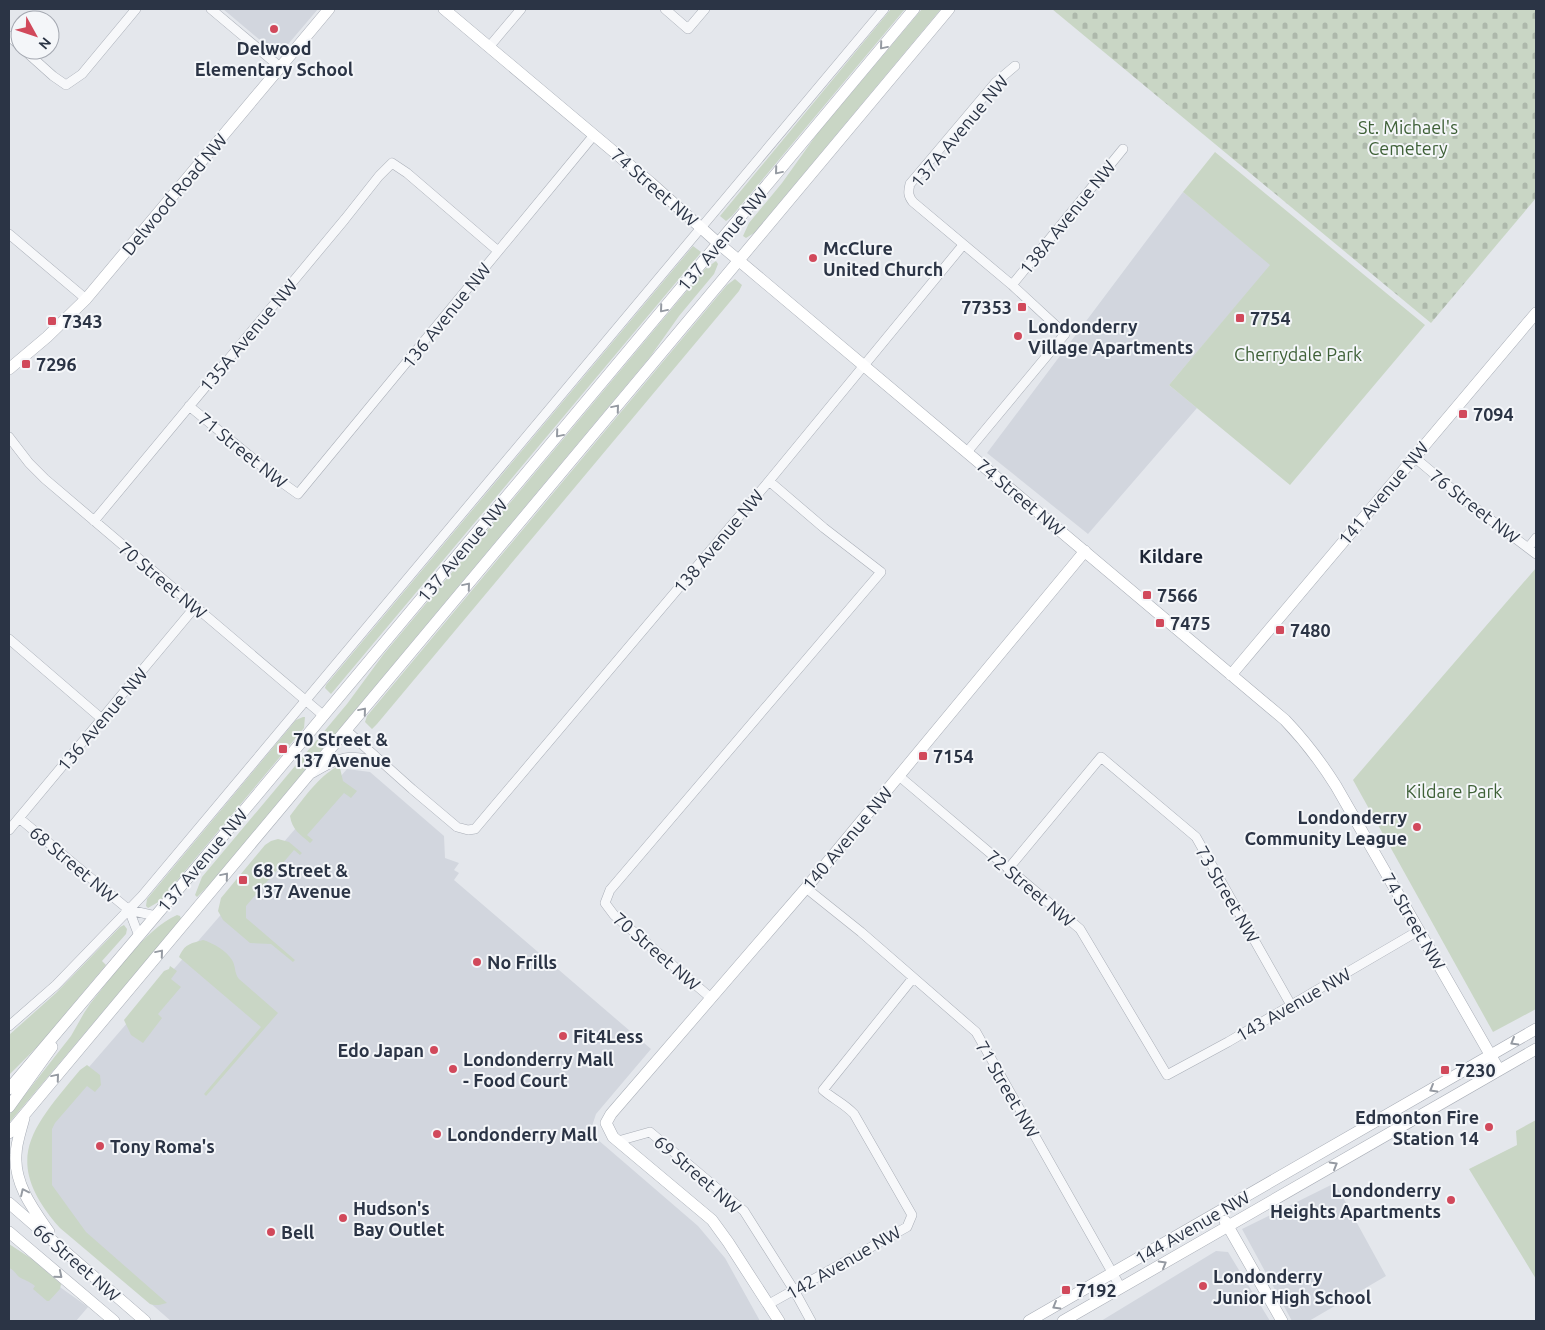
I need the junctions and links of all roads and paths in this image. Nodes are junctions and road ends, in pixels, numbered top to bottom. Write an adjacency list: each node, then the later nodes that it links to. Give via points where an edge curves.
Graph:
1 (136, 9): 12 (street, via 82,74 66,85)
2 (211, 9): 14 (street)
3 (329, 9): 14 (street, Delwood Road NW)
4 (444, 9): 11 (street, 74 Street NW)
5 (521, 9): 11 (street)
6 (664, 9): 7 (street, via 688,29)
7 (705, 9)
8 (884, 9): 17 (street, 137 Avenue NW)
9 (914, 9): 19 (street, 137 Avenue NW, one-way to 19)
10 (949, 9): 22 (street, 137 Avenue NW)
11 (489, 47): 15 (street, 74 Street NW)
12 (35, 60)
13 (1015, 66): 20 (street, 137A Avenue NW, via 996,82 910,184 909,198)
14 (280, 67): 24 (street, Delwood Road NW)
15 (594, 135): 17 (street, 74 Street NW); 21 (street, 136 Avenue NW)
16 (1123, 149): 23 (street, 138A Avenue NW)
17 (702, 227): 19 (street, 74 Street NW); 42 (street, 137 Avenue NW)
18 (9, 234): 24 (street)
19 (718, 243): 22 (street, 74 Street NW); 43 (street, 137 Avenue NW, one-way to 43)
20 (963, 245): 23 (street); 26 (street, 138 Avenue NW)
21 (498, 251): 28 (street, 135A Avenue NW, via 392,163); 33 (street, 136 Avenue NW)
22 (739, 260): 26 (street, 74 Street NW); 45 (street, 137 Avenue NW, one-way to 22)
23 (1012, 285): 30 (street, via 1066,334)
24 (86, 299): 27 (street, Delwood Road NW, via 48,337)
25 (1536, 313): 31 (street, 141 Avenue NW)
26 (864, 365): 30 (street, 74 Street NW); 32 (street, 138 Avenue NW)
27 (9, 369)
28 (189, 406): 33 (street, 71 Street NW); 34 (street, 135A Avenue NW)
29 (9, 437): 34 (street, 70 Street NW, via 40,474)
30 (967, 452): 37 (street, 74 Street NW)
31 (1414, 457): 36 (street, 76 Street NW); 41 (street, 141 Avenue NW)
32 (769, 481): 46 (street, 138 Avenue NW, via 475,829 457,827); 58 (street, 70 Street NW, via 881,572 610,890 605,903 614,915)
33 (298, 494)
34 (94, 521): 39 (street, 70 Street NW)
35 (1536, 538): 36 (street)
36 (1528, 548): 38 (street, 76 Street NW)
37 (1085, 551): 41 (street, 74 Street NW); 48 (street, 140 Avenue NW)
38 (1536, 554)
39 (195, 607): 42 (street, 70 Street NW); 44 (street, 136 Avenue NW)
40 (9, 639): 44 (street)
41 (1231, 674): 55 (street, 74 Street NW, via 1285,720 1322,763)
42 (306, 700): 43 (street, 70 Street NW); 53 (street, 137 Avenue NW)
43 (324, 716): 54 (street, 137 Avenue NW)
44 (102, 719): 49 (street, 136 Avenue NW)
45 (346, 730): 46 (street); 47 (street, 137 Avenue NW)
46 (385, 765): 47 (street, 137 Avenue NW, via 363,757 343,758)
47 (308, 776): 69 (street, 137 Avenue NW, one-way to 47)
48 (899, 776): 51 (street, 72 Street NW); 52 (street, 140 Avenue NW)
49 (19, 818): 50 (street, 136 Avenue NW); 53 (street, 68 Street NW)
50 (9, 830)
51 (1008, 869): 59 (street, 73 Street NW, via 1101,757 1196,837); 66 (street, 72 Street NW, via 1080,929)
52 (806, 888): 57 (street, 71 Street NW); 58 (street, 140 Avenue NW)
53 (130, 910): 54 (street, 68 Street NW); 56 (street, 68 Street NW); 61 (street, 137 Avenue NW, via 56,985)
54 (156, 916): 56 (street, 137 Avenue NW)
55 (1418, 930): 59 (street, 143 Avenue NW); 64 (street, 74 Street NW)
56 (139, 936): 60 (street, 137 Avenue NW)
57 (913, 978): 80 (street, 71 Street NW, via 976,1032); 82 (street, 142 Avenue NW, via 823,1090 854,1114 912,1215 906,1227)
58 (711, 998): 70 (street, 140 Avenue NW)
59 (1291, 1005): 66 (street, 143 Avenue NW)
60 (73, 1013): 67 (street, 137 Avenue NW); 68 (street)
61 (9, 1026)
62 (1536, 1029): 64 (street, 144 Avenue NW, one-way to 64)
63 (1536, 1049): 65 (street, 144 Avenue NW)
64 (1491, 1056): 65 (street, 74 Street NW); 74 (street, 144 Avenue NW, one-way to 74)
65 (1499, 1070): 75 (street, 144 Avenue NW, one-way to 65)
66 (1167, 1076)
67 (9, 1089)
68 (9, 1107)
69 (24, 1115): 71 (street, 137 Avenue NW); 79 (street, one-way to 69, via 33,1210 16,1173)
70 (606, 1123): 72 (street, 69 Street NW)
71 (9, 1133)
72 (618, 1142): 82 (street, 69 Street NW, via 650,1132 693,1168 744,1211); 83 (street, 69 Street NW, via 712,1220)
73 (9, 1203): 79 (street, 66 Street NW)
74 (1219, 1211): 75 (street); 80 (street, 144 Avenue NW)
75 (1228, 1226): 81 (street, 144 Avenue NW, one-way to 75); 90 (street)
76 (9, 1232): 78 (street, 66 Street NW)
77 (9, 1237): 78 (street)
78 (22, 1243): 84 (street, 66 Street NW, one-way to 84)
79 (60, 1248): 85 (street, 66 Street NW)
80 (1112, 1273): 81 (street, 71 Street NW); 88 (street, 144 Avenue NW, one-way to 88)
81 (1121, 1288): 89 (street, 144 Avenue NW)
82 (794, 1290): 83 (street, 142 Avenue NW); 87 (street, 69 Street NW)
83 (769, 1304): 86 (street, 69 Street NW)
84 (114, 1321)
85 (145, 1321)
86 (779, 1321)
87 (811, 1321)
88 (1029, 1321)
89 (1063, 1321)
90 (1282, 1321)

